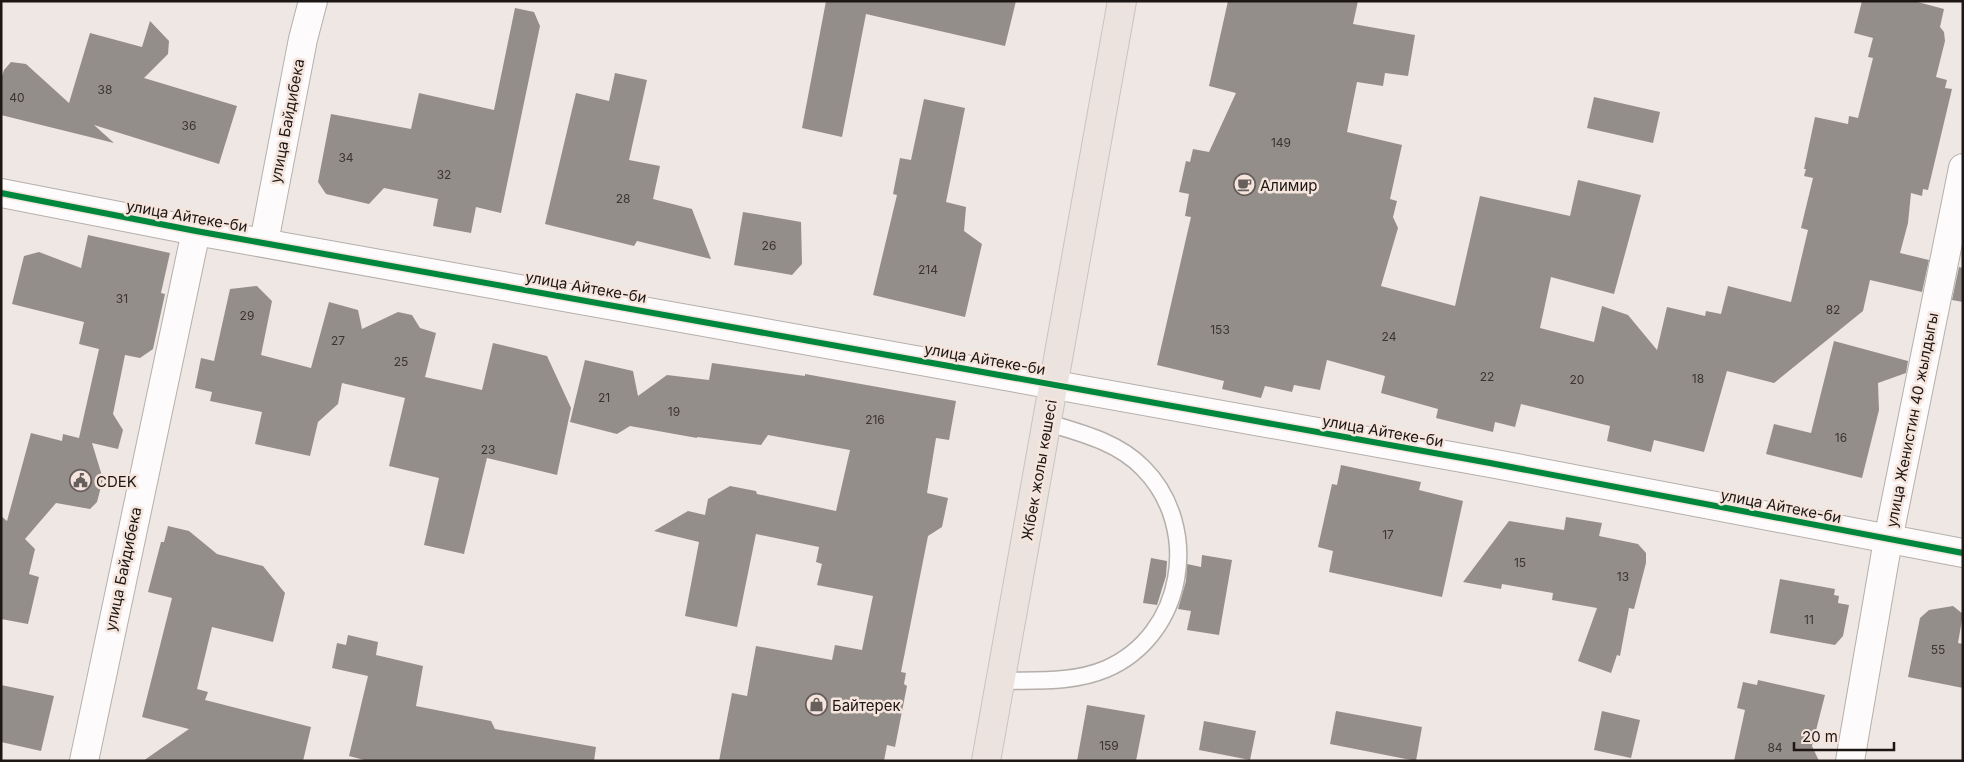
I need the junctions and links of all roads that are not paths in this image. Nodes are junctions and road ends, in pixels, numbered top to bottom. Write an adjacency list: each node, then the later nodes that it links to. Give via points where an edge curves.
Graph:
1 (313, 1): 6 (street, улица Байдибека)
2 (1122, 1): 7 (highway, Жібек жолы көшесі)
3 (1963, 168): 9 (street, улица Женистин 40 жылдыгы)
4 (1, 193): 5 (street, улица Айтеке-би)
5 (196, 231): 6 (street, улица Айтеке-би); 12 (street, улица Байдибека)
6 (264, 242): 7 (street, улица Айтеке-би)
7 (1054, 384): 8 (highway, Жібек жолы көшесі); 9 (street, улица Айтеке-би, via 1490,462)
8 (1048, 423): 11 (highway, Жібек жолы көшесі); 11 (lane, via 1115,447 1143,468 1163,495 1176,526 1179,570 1173,594 1158,624 1136,650 1107,669 1075,678)
9 (1888, 540): 10 (street, улица Айтеке-би); 14 (street, улица Женистин 40 жылдыгы)
10 (1963, 553)
11 (1001, 680): 13 (highway, Жібек жолы көшесі)
12 (84, 761)
13 (986, 761)
14 (1850, 761)

